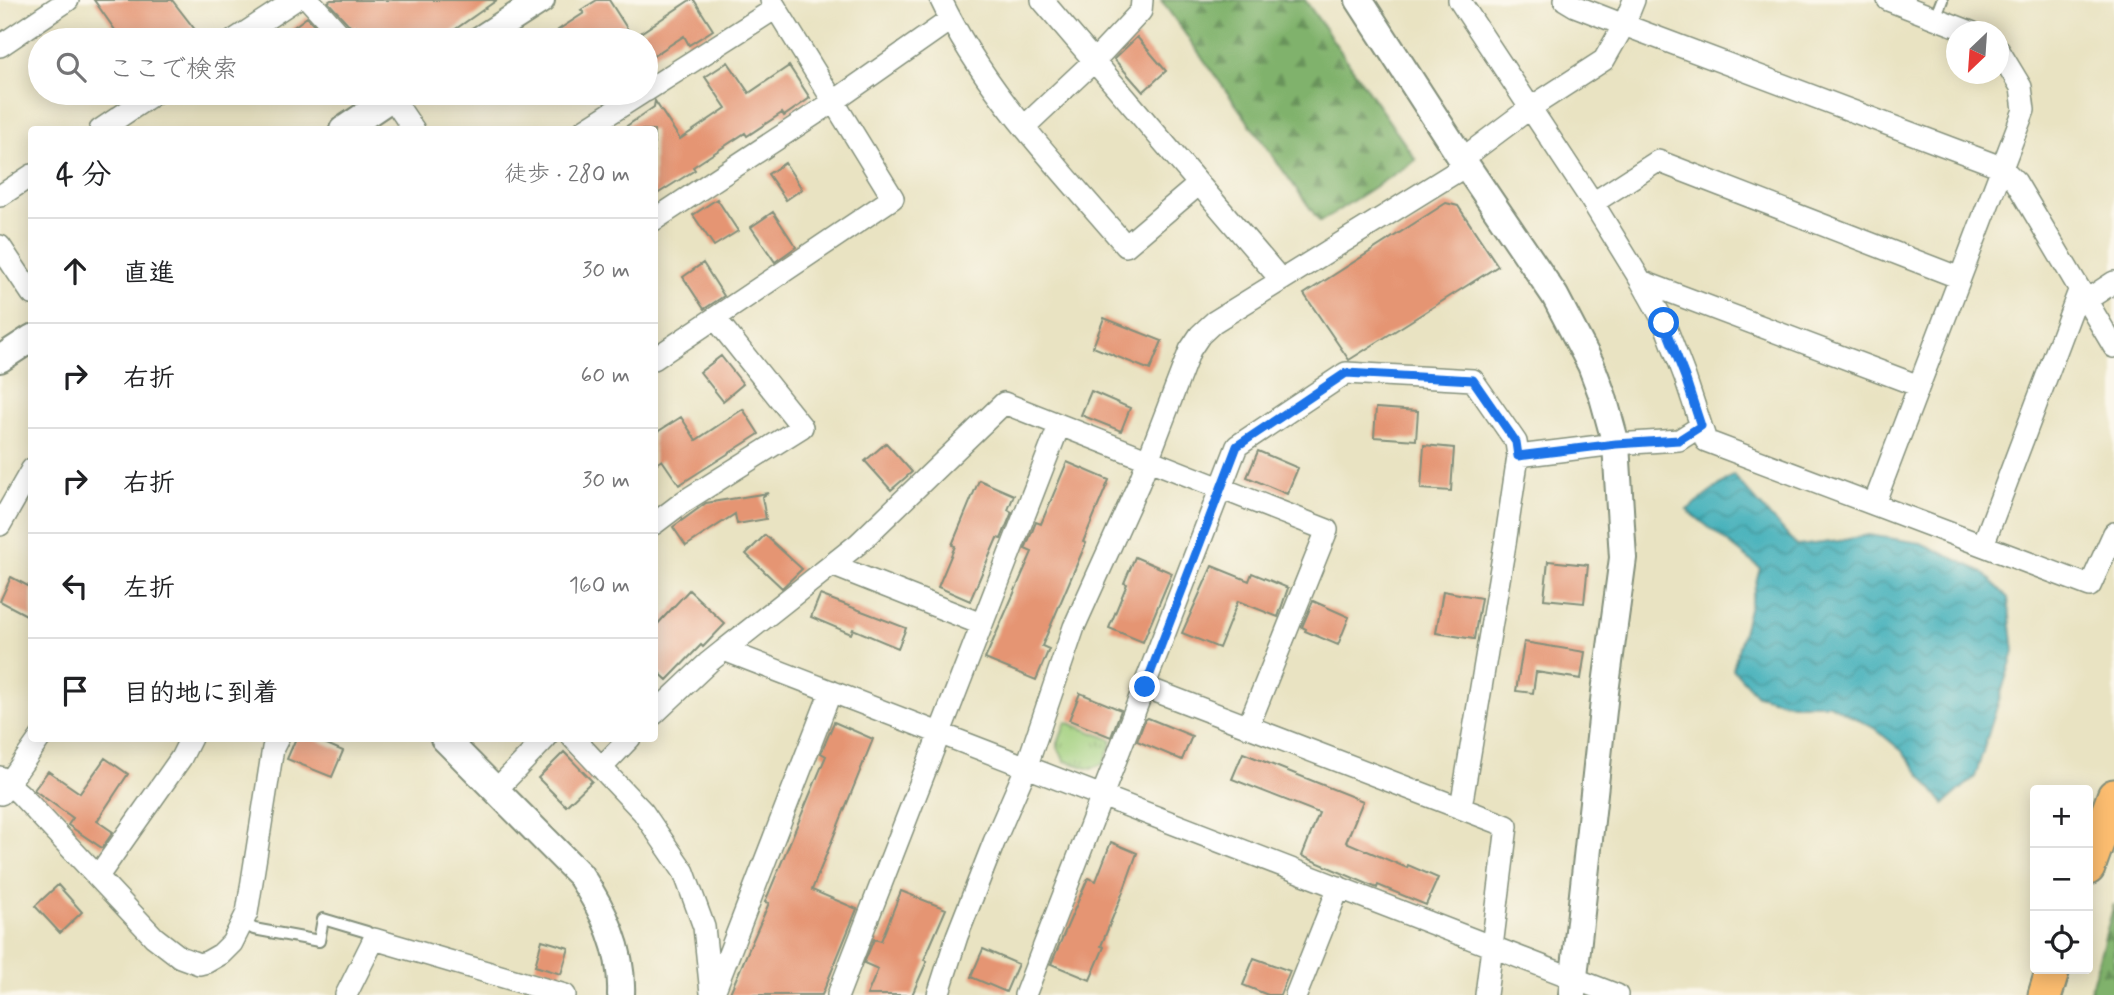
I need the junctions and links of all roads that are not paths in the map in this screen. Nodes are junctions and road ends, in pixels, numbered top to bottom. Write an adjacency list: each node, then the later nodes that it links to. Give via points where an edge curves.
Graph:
1 (68, 0): 21 (street)
2 (295, 0): 18 (street)
3 (309, 0): 19 (street)
4 (541, 0): 20 (street)
5 (941, 0): 15 (street)
6 (1042, 0): 22 (street)
7 (1142, 0): 22 (street, via 1141,11)
8 (1359, 0): 36 (street)
9 (1459, 0): 30 (street)
10 (1565, 0): 17 (street)
11 (1634, 0): 17 (street)
12 (1888, 0): 14 (street)
13 (774, 4): 24 (street); 25 (street)
14 (1938, 9): 16 (street)
15 (950, 20): 25 (street); 35 (street)
16 (1955, 21)
17 (1624, 25): 30 (street, via 1604,60); 37 (street)
18 (252, 28)
19 (334, 28)
20 (498, 28)
21 (0, 46)
22 (1094, 61): 35 (street); 39 (street)
23 (2009, 67): 37 (street, via 2021,87 2024,110)
24 (658, 83)
25 (833, 102): 42 (street); 50 (street, via 893,198)
26 (137, 105): 31 (street)
27 (377, 105): 32 (street)
28 (399, 105): 33 (street)
29 (623, 105): 34 (street)
30 (1530, 108): 36 (street); 41 (street)
31 (106, 126)
32 (348, 126)
33 (412, 126)
34 (590, 126)
35 (1024, 127): 39 (street, via 1126,246)
36 (1464, 162): 45 (street); 58 (street, via 1571,325 1591,365)
37 (2001, 167): 44 (street); 49 (street, via 2016,182)
38 (28, 178): 40 (street)
39 (1199, 184): 45 (street)
40 (0, 196)
41 (1593, 203): 44 (street, via 1658,161); 46 (street)
42 (658, 217)
43 (4, 260): 48 (street)
44 (1960, 278): 55 (street)
45 (1281, 280): 60 (street, via 1200,335 1182,367)
46 (1641, 281): 55 (street); 57 (street, via 1664,323)
47 (2114, 282): 49 (street)
48 (28, 289)
49 (2082, 296): 52 (street); 67 (street)
50 (715, 318): 53 (street); 64 (street, via 802,427)
51 (28, 341): 54 (street)
52 (2114, 347)
53 (658, 356)
54 (0, 359)
55 (1919, 386): 63 (street)
56 (1059, 426): 60 (street); 68 (street, via 1004,403); 69 (street)
57 (1701, 426): 58 (street, via 1679,440); 63 (street, via 1706,441)
58 (1616, 444): 59 (street); 97 (street, via 1623,558)
59 (1518, 456): 62 (street, via 1516,442 1473,380 1346,373 1237,446); 89 (street)
60 (1148, 458): 62 (street); 84 (street, via 1074,627)
61 (28, 476): 65 (street)
62 (1221, 488): 71 (street); 74 (street, via 1327,530)
63 (1874, 505): 67 (street)
64 (658, 521)
65 (0, 525)
66 (2114, 533): 67 (street, via 2090,586)
67 (1983, 545)
68 (832, 565): 69 (street); 70 (street)
69 (981, 624): 75 (street)
70 (724, 650): 72 (street); 73 (street)
71 (1145, 687): 74 (street); 87 (street)
72 (831, 691): 75 (street); 102 (street)
73 (658, 710)
74 (1248, 727): 89 (street)
75 (940, 733): 84 (street); 103 (street)
76 (37, 742): 85 (street)
77 (189, 742): 91 (street)
78 (276, 742): 93 (street)
79 (448, 742): 86 (street)
80 (542, 742): 86 (street)
81 (577, 742): 83 (street)
82 (626, 742): 83 (street)
83 (601, 768): 102 (street, via 643,812 684,872 704,927)
84 (1027, 768): 87 (street); 104 (street, via 957,936)
85 (3, 786): 91 (street)
86 (496, 790): 101 (street, via 593,894 618,953)
87 (1101, 796): 92 (street); 105 (street)
88 (2114, 796): 90 (highway)
89 (1461, 807): 95 (street, via 1507,826)
90 (2093, 854)
91 (98, 876): 93 (street, via 154,937 191,962 207,962 221,954)
92 (1339, 887): 95 (street); 98 (street)
93 (243, 923): 94 (lane, via 319,940 323,919 367,932)
94 (374, 939): 99 (street); 100 (street)
95 (1492, 946): 97 (street); 106 (street)
96 (2051, 974): 108 (highway)
97 (1573, 986): 107 (street)
98 (1298, 994)
99 (346, 995)
100 (565, 995)
101 (621, 995)
102 (712, 995)
103 (838, 995)
104 (938, 995)
105 (1025, 995)
106 (1486, 995)
107 (1617, 995)
108 (2045, 995)

